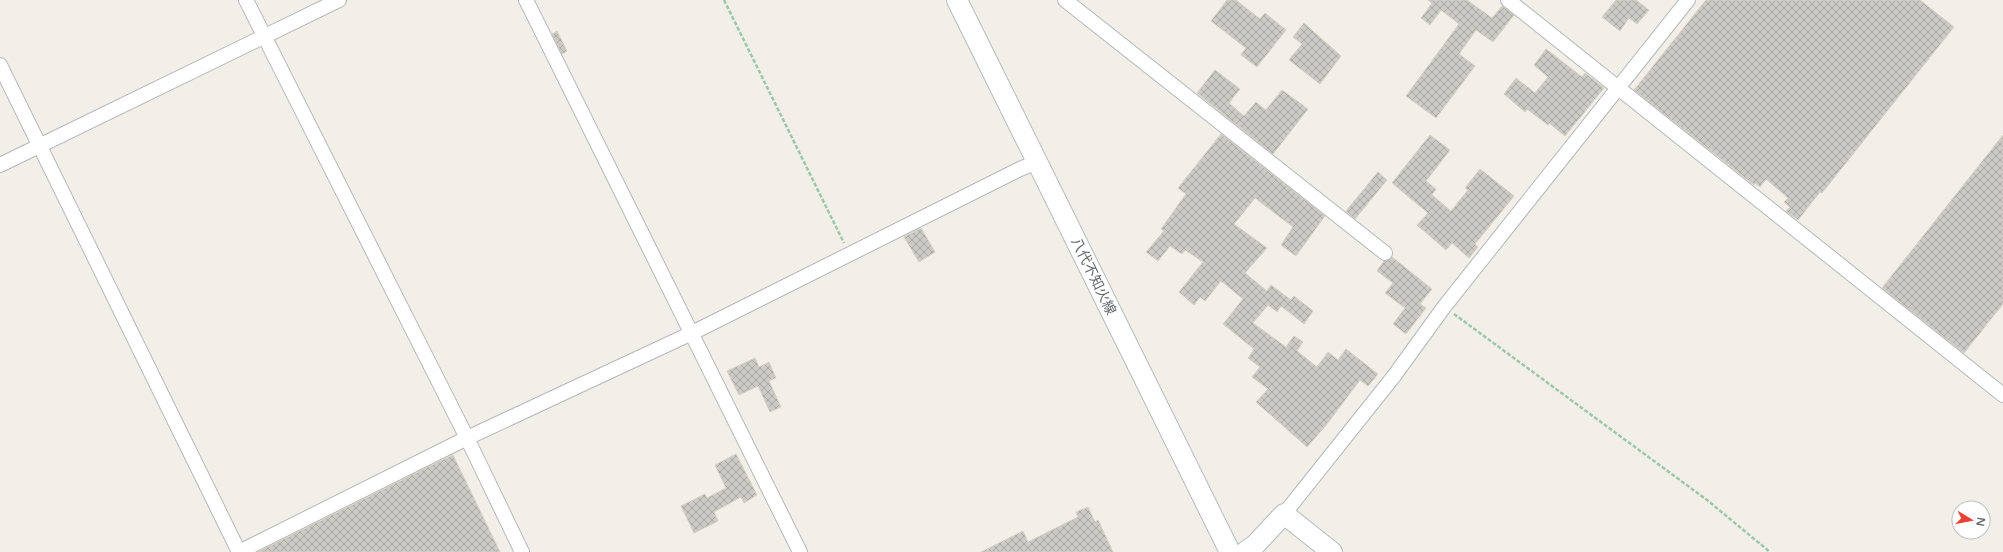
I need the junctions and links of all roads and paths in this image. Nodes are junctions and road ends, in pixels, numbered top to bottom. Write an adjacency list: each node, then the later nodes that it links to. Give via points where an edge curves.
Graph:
1 (246, 0): 9 (street)
2 (339, 0): 9 (street)
3 (526, 0): 18 (street)
4 (724, 0): 15 (path)
5 (957, 0): 13 (main road, 八代不知火線)
6 (1065, 0): 16 (street)
7 (1508, 0): 11 (street)
8 (1688, 0): 11 (street)
9 (264, 36): 12 (street); 20 (street)
10 (0, 65): 12 (street)
11 (1617, 88): 17 (street); 19 (street)
12 (40, 146): 14 (street); 20 (street, via 239,552)
13 (1037, 162): 15 (street); 24 (main road, 八代不知火線)
14 (0, 165)
15 (849, 254): 18 (street)
16 (1385, 254)
17 (1444, 307): 21 (street, via 1394,376); 27 (path, via 1707,500)
18 (692, 333): 20 (street); 23 (street)
19 (2003, 395)
20 (466, 438): 22 (street)
21 (1284, 514): 25 (main road); 26 (main road)
22 (522, 552)
23 (800, 552)
24 (1230, 552)
25 (1245, 552)
26 (1332, 552)
27 (1770, 552)

